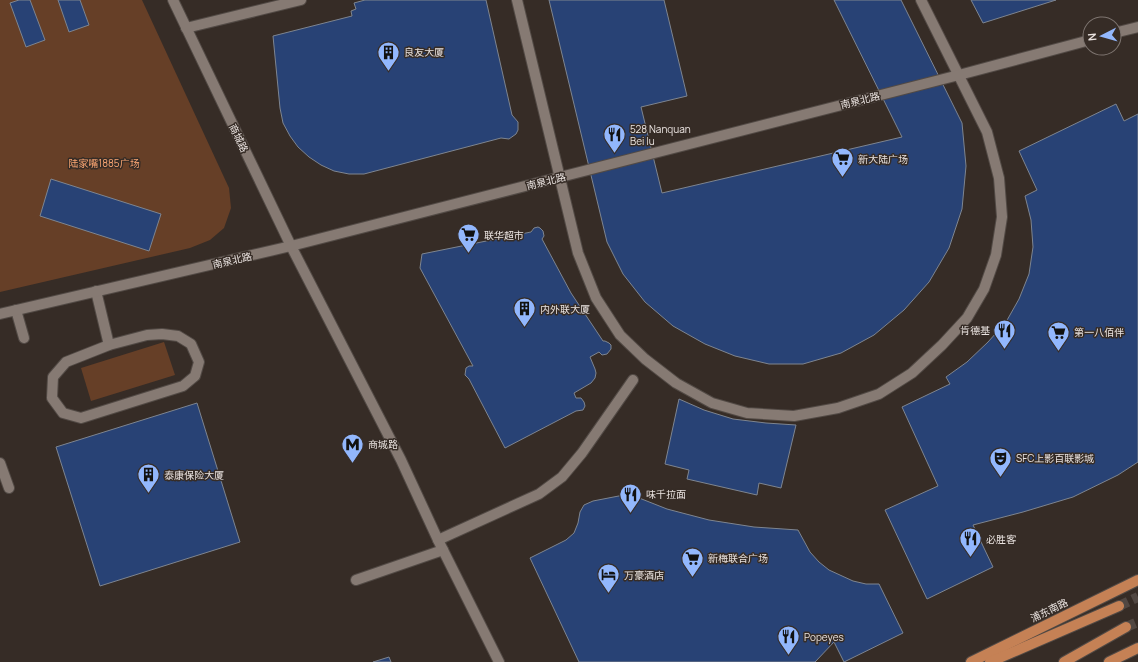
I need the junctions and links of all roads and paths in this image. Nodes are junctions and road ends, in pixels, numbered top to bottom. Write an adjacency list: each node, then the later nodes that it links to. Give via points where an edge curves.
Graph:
1 (173, 0): 6 (street, 商城路)
2 (301, 0): 6 (street)
3 (517, 0): 10 (street)
4 (921, 0): 9 (street)
5 (1138, 27): 7 (street)
6 (186, 28): 11 (street, 商城路)
7 (1122, 31)
8 (1082, 42): 9 (street, 南泉北路)
9 (959, 75): 10 (street, 南泉北路); 10 (street, via 987,132 999,178 1002,217 996,255 984,289 967,318 912,373 879,394 838,408 794,416 747,413 712,403 676,383 645,359 620,335 596,298 578,253)
10 (559, 178): 11 (street, 南泉北路)
11 (291, 246): 12 (street, 南泉北路); 20 (street, 商城路, via 401,460)
12 (96, 291): 13 (street, 南泉北路); 16 (street)
13 (16, 310): 14 (street, 南泉北路); 15 (street)
14 (0, 314)
15 (24, 338)
16 (110, 345): 16 (street, via 66,362 53,377 52,398 63,413 81,418 183,386 195,376 199,362 191,344 178,336 147,335)
17 (633, 380): 20 (street, via 562,477 538,494)
18 (0, 463): 19 (street)
19 (8, 488)
20 (438, 540): 21 (street, 商城路)
21 (443, 550): 22 (street); 27 (street, 商城路)
22 (356, 580)
23 (1138, 580): 28 (main road, 浦东南路)
24 (1119, 606): 29 (main road)
25 (1126, 627): 30 (main road)
26 (1138, 648): 31 (main road)
27 (499, 662)
28 (971, 662)
29 (990, 662)
30 (1064, 662)
31 (1109, 662)

